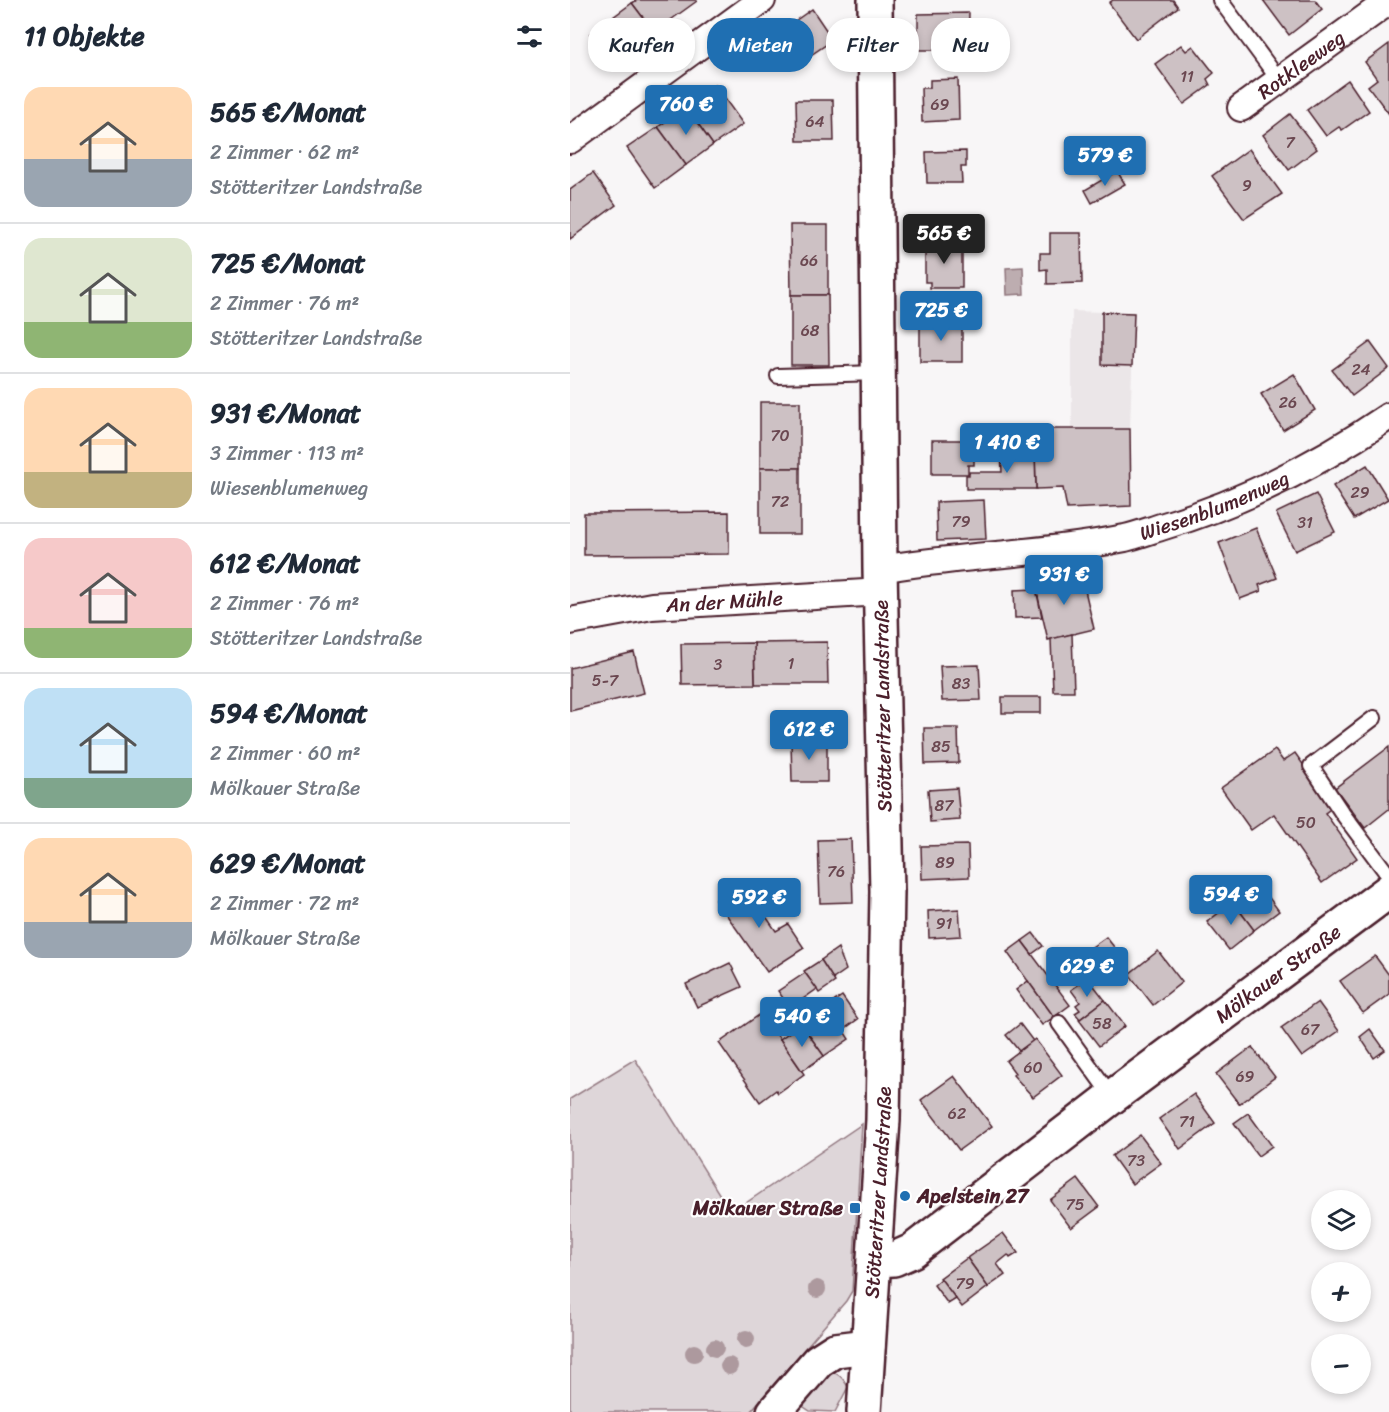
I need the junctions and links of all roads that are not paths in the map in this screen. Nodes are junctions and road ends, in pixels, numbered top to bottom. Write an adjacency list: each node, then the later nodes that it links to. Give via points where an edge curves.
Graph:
1 (762, 0): 7 (street)
2 (875, 0): 8 (main road, Stötteritzer Landstraße)
3 (1220, 0): 5 (lane)
4 (1389, 1): 5 (street, Rotkleeweg)
5 (1279, 80): 6 (street, Rotkleeweg)
6 (1240, 108)
7 (570, 140)
8 (878, 374): 9 (lane); 11 (main road, Stötteritzer Landstraße)
9 (778, 376)
10 (1389, 416): 11 (street, Wiesenblumenweg, via 1274,484 1205,514 1126,538 918,562)
11 (880, 580): 12 (street, An der Mühle, via 652,606); 18 (main road, Stötteritzer Landstraße, via 887,891 883,1120)
12 (570, 621)
13 (1374, 718): 14 (lane, via 1311,766)
14 (1389, 876)
15 (1389, 891): 17 (main road, Mölkauer Straße)
16 (1059, 1023): 17 (lane)
17 (1112, 1097): 18 (main road, Mölkauer Straße, via 912,1251 894,1259)
18 (875, 1260): 19 (main road, Stötteritzer Landstraße)
19 (868, 1346): 20 (main road, via 835,1350 818,1361); 21 (main road, Stötteritzer Landstraße)
20 (774, 1412)
21 (864, 1412)

